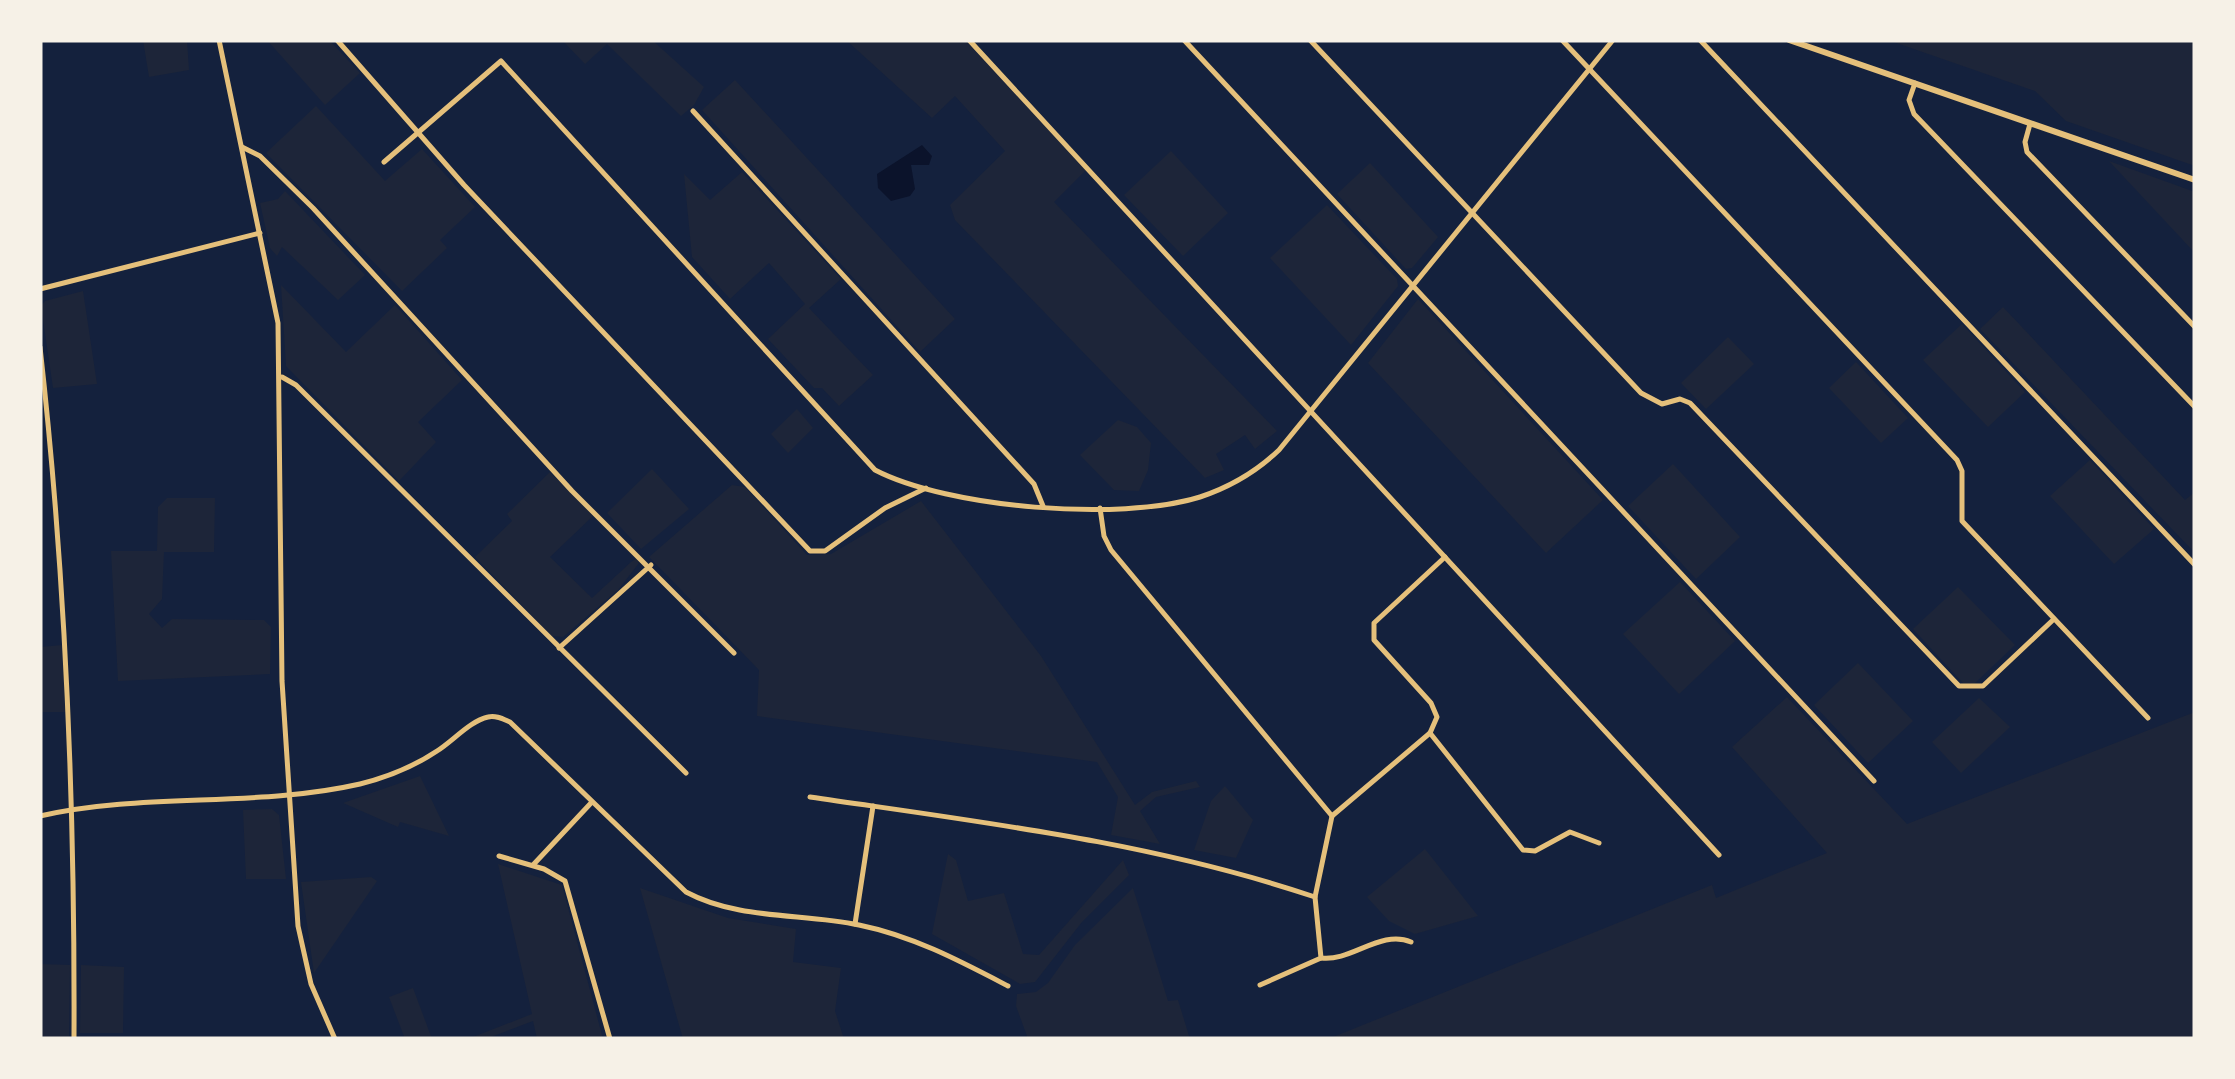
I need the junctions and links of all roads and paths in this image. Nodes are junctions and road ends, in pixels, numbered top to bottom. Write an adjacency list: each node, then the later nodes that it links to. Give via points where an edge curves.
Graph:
1 (219, 40): 15 (street)
2 (337, 40): 14 (street)
3 (968, 40): 26 (street)
4 (1184, 40): 20 (street)
5 (1310, 40): 18 (street)
6 (1562, 40): 10 (street)
7 (1612, 40): 10 (street)
8 (1700, 40): 31 (street)
9 (1789, 40): 11 (street)
10 (1589, 69): 18 (street); 33 (street, via 1957,460 1962,521)
11 (1915, 83): 13 (street); 25 (street, via 1909,100 1914,114)
12 (693, 111): 28 (street, via 1034,484)
13 (2030, 123): 17 (street); 22 (street, via 2028,154)
14 (422, 134): 16 (street); 27 (street, via 810,551 825,551); 27 (street, via 501,61 875,470)
15 (241, 147): 19 (street); 32 (street, via 260,156 313,208 572,490)
16 (384, 162)
17 (2195, 180)
18 (1472, 212): 20 (street); 33 (street, via 1645,396 1662,404 1690,403 1958,686 1982,686)
19 (260, 234): 21 (street); 24 (street)
20 (1413, 286): 26 (street); 39 (street)
21 (40, 289)
22 (2195, 327)
23 (40, 346): 44 (street)
24 (281, 376): 34 (street); 41 (street, via 282,682)
25 (2195, 407)
26 (1312, 412): 29 (street, via 1280,450 1239,480 1198,497); 30 (street)
27 (926, 488): 28 (street, via 950,498)
28 (1042, 506): 29 (street)
29 (1100, 508): 46 (street, via 1111,550)
30 (1445, 558): 37 (street, via 1372,628 1374,640 1432,703); 48 (street)
31 (2195, 565)
32 (651, 566): 34 (street); 35 (street)
33 (2054, 618): 36 (street)
34 (560, 648): 38 (street)
35 (734, 653)
36 (2148, 718)
37 (1430, 733): 46 (street); 47 (street, via 1523,850 1536,851 1570,832)
38 (686, 773)
39 (1874, 782)
40 (810, 797): 43 (street)
41 (290, 798): 42 (street, via 386,778 496,717 510,722); 44 (street); 58 (street, via 302,956)
42 (591, 803): 50 (street); 52 (street, via 698,898)
43 (873, 806): 51 (street, via 1227,868); 52 (street)
44 (75, 808): 45 (street); 57 (street)
45 (40, 816)
46 (1332, 816): 51 (street)
47 (1599, 842)
48 (1719, 855)
49 (499, 856): 50 (street)
50 (533, 866): 59 (street, via 566,881)
51 (1316, 897): 54 (street)
52 (855, 924): 56 (street, via 935,948)
53 (1410, 942): 54 (street, via 1390,939)
54 (1320, 958): 55 (street)
55 (1260, 985)
56 (1008, 986)
57 (74, 1039)
58 (335, 1039)
59 (610, 1039)

